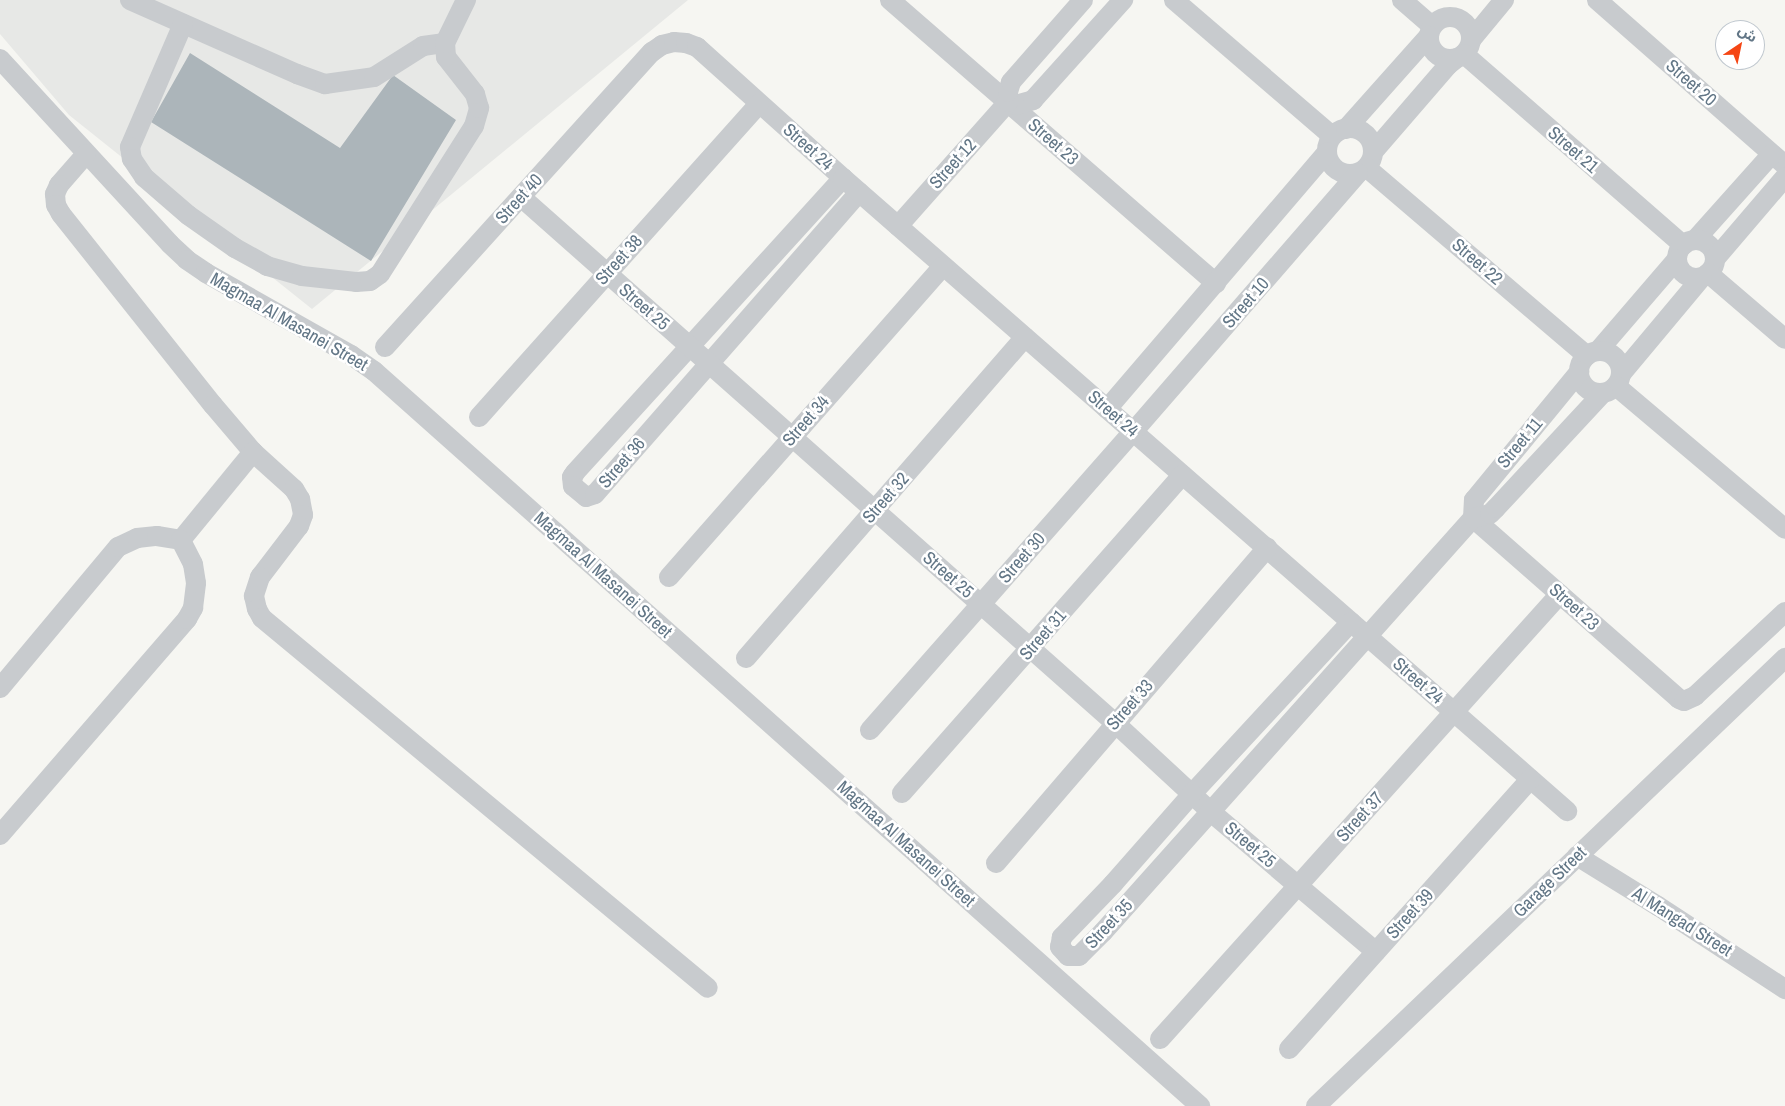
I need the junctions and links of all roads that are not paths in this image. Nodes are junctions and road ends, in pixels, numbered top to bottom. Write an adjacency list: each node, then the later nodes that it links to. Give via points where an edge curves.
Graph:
1 (130, 0): 11 (street)
2 (466, 0): 13 (street)
3 (890, 0): 17 (street, Street 23)
4 (1083, 0): 17 (street, Street 12, via 1011,82)
5 (1123, 0): 17 (street, via 1033,100 1016,105)
6 (1174, 0): 19 (street)
7 (1402, 0): 12 (street)
8 (1458, 0): 12 (street, Street 10)
9 (1504, 0): 14 (street, Street 10)
10 (1597, 0): 21 (street, Street 20)
11 (183, 24): 13 (street, via 325,84 374,77 423,46); 13 (street, via 130,147 132,159 144,177 188,215 259,261 302,276 356,282 370,281 380,274 474,126 479,108 475,94 446,57)
12 (1435, 26): 14 (street, via 1434,51 1440,56); 14 (street, via 1452,16 1467,24); 19 (street, Street 10)
13 (445, 43)
14 (1464, 51): 22 (street, Street 10, via 1448,65); 28 (street, Street 21)
15 (652, 52): 18 (street, Street 24, via 674,42 697,47); 26 (street, Street 40)
16 (0, 59): 20 (street, Magmaa Al Masanei Street)
17 (1008, 102): 27 (street, Street 12); 32 (street, Street 23)
18 (759, 104): 24 (street, Street 24); 31 (street, Street 38)
19 (1335, 139): 22 (street, via 1355,129 1368,137); 22 (street, via 1333,168 1349,175); 32 (street, Street 10)
20 (86, 154): 44 (street, via 59,185 55,194 56,205); 78 (street, Magmaa Al Masanei Street, via 170,244 193,264 374,371)
21 (1778, 159): 28 (street, Street 11)
22 (1366, 164): 37 (street, Street 22); 42 (street, Street 10)
23 (1785, 177): 30 (street, Street 11)
24 (842, 178): 25 (street, Street 24); 36 (street, Street 36)
25 (859, 192): 27 (street, Street 24); 38 (street, Street 36)
26 (521, 197): 31 (street, Street 25); 35 (street, Street 40)
27 (898, 226): 29 (street, Street 24)
28 (1685, 248): 30 (street, via 1701,241 1711,248); 30 (street, via 1679,266 1688,276); 37 (street, Street 11)
29 (943, 266): 33 (street, Street 24); 43 (street, Street 34)
30 (1708, 270): 34 (street); 39 (street, Street 11)
31 (607, 274): 36 (street, Street 25); 41 (street, Street 38)
32 (1216, 283): 40 (street, Street 10)
33 (1025, 337): 40 (street, Street 24); 46 (street, Street 32)
34 (1785, 340)
35 (385, 347)
36 (690, 347): 38 (street, Street 25); 38 (street, Street 36, via 575,473 573,486 586,497 595,494)
37 (1588, 360): 39 (street, via 1612,355 1618,360); 39 (street, via 1580,379 1589,390); 47 (street, Street 11, via 1474,500)
38 (708, 363): 43 (street, Street 25)
39 (1613, 384): 47 (street, Street 11, via 1496,508 1483,517); 48 (street)
40 (1107, 409): 42 (street, Street 24)
41 (479, 417)
42 (1134, 432): 45 (street, Street 24); 53 (street, Street 30)
43 (792, 437): 46 (street, Street 25); 51 (street, Street 34)
44 (253, 452): 49 (street); 74 (street, via 294,489 303,507 299,526 260,577 254,596 257,609 268,625)
45 (1182, 474): 50 (street, Street 24); 57 (street, Street 31)
46 (875, 510): 53 (street, Street 25); 58 (street, Street 32)
47 (1473, 518): 52 (street, Street 23); 56 (street, Street 11)
48 (1785, 529)
49 (181, 540): 60 (street, via 157,536 137,538 118,547); 69 (street, via 193,564 196,583 188,620)
50 (1267, 548): 55 (street, Street 24); 62 (street, Street 33)
51 (669, 577)
52 (1560, 594): 54 (street, Street 23, via 1674,696 1684,701); 61 (street, Street 37)
53 (981, 604): 57 (street, Street 25); 63 (street, Street 30)
54 (1785, 612)
55 (1351, 622): 56 (street, Street 24); 66 (street, Street 35)
56 (1368, 637): 61 (street, Street 24); 68 (street, Street 35)
57 (1031, 649): 62 (street, Street 25); 65 (street, Street 31)
58 (746, 658)
59 (1785, 658): 70 (street, Garage Street)
60 (0, 688)
61 (1454, 712): 64 (street, Street 24); 72 (street, Street 37)
62 (1115, 723): 66 (street, Street 25); 71 (street, Street 33)
63 (870, 730)
64 (1530, 779): 67 (street, Street 24); 73 (street, Street 39)
65 (902, 793)
66 (1192, 794): 68 (street, Street 25); 68 (street, Street 35, via 1062,937 1059,941 1063,952 1073,958 1086,949)
67 (1567, 811)
68 (1211, 812): 72 (street, Street 25)
69 (0, 835)
70 (1578, 856): 75 (street, Al Mangad Street); 79 (street, Garage Street)
71 (996, 863)
72 (1299, 886): 73 (street, Street 25); 76 (street, Street 37)
73 (1376, 952): 77 (street, Street 39)
74 (708, 988)
75 (1785, 989)
76 (1160, 1039)
77 (1289, 1049)
78 (1200, 1106)
79 (1316, 1106)

